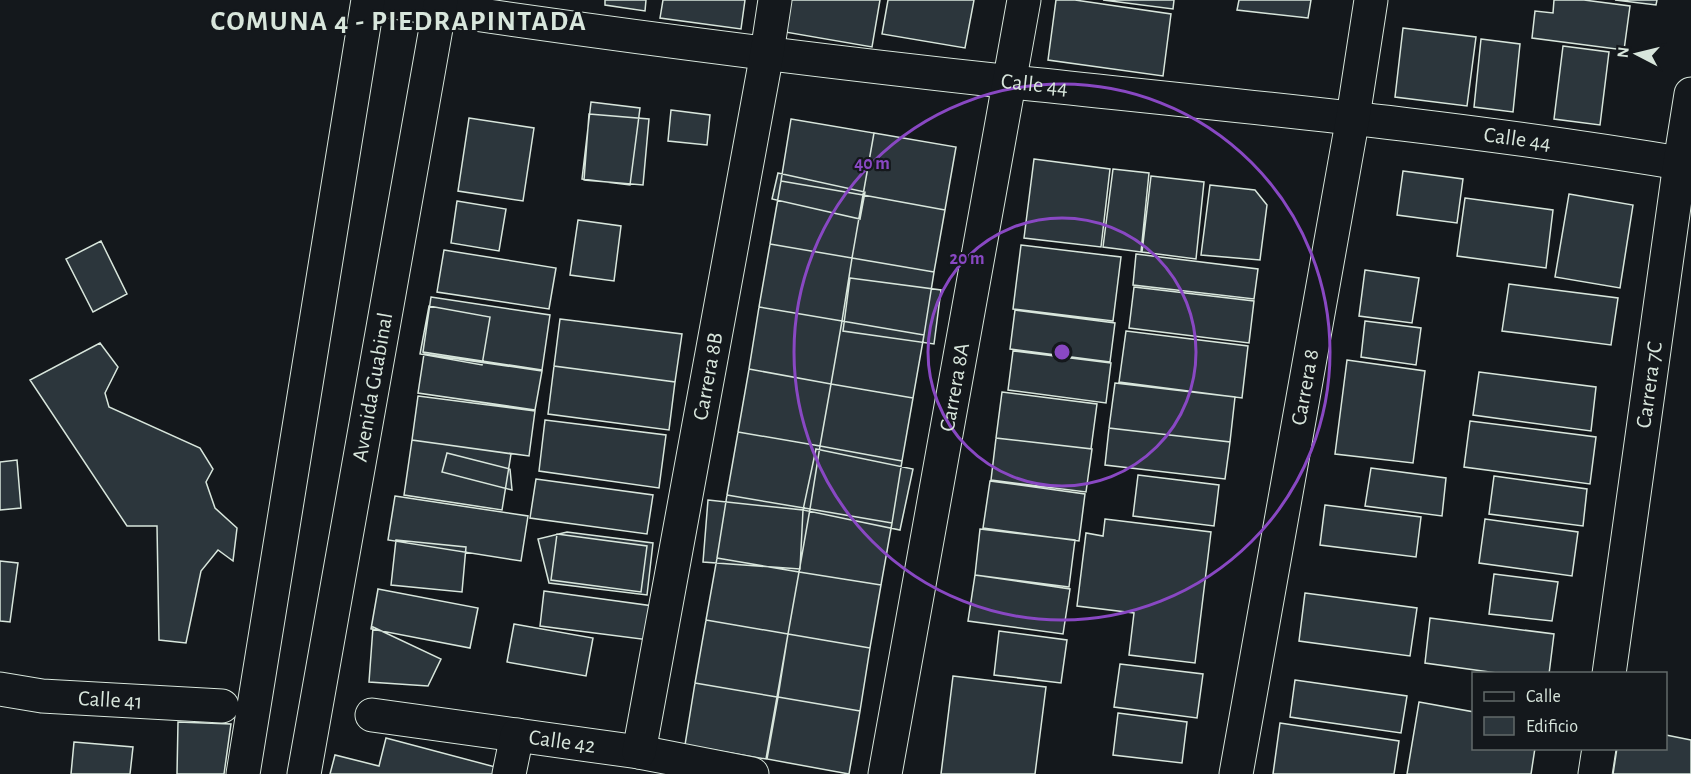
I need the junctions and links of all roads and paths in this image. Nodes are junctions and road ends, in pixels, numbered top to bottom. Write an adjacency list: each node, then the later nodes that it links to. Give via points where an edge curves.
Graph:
1 (368, 0): 19 (street)
2 (380, 0): 6 (street, Calle 44)
3 (775, 0): 7 (street, Carrera 8B)
4 (1024, 0): 8 (street, Carrera 8A)
5 (1371, 0): 10 (street, Carrera 8)
6 (441, 5): 7 (street, Calle 44); 20 (street, Avenida Guabinal)
7 (767, 53): 8 (street, Calle 44); 18 (street, Carrera 8B)
8 (1010, 81): 10 (street, Calle 44); 23 (street, Carrera 8A)
9 (1691, 94): 11 (street, Carrera 7C)
10 (1353, 117): 11 (street, Calle 44); 24 (street, Carrera 8)
11 (1685, 164): 12 (street, Carrera 7C)
12 (1609, 672)
13 (0, 690): 14 (street, Calle 41)
14 (222, 706)
15 (372, 714): 16 (street, Calle 42)
16 (517, 735): 18 (street, Calle 42); 21 (street)
17 (1599, 750): 25 (street)
18 (639, 752): 22 (street, Calle 42)
19 (243, 774)
20 (304, 774)
21 (509, 774)
22 (752, 774)
23 (885, 774)
24 (1236, 774)
25 (1595, 774)

